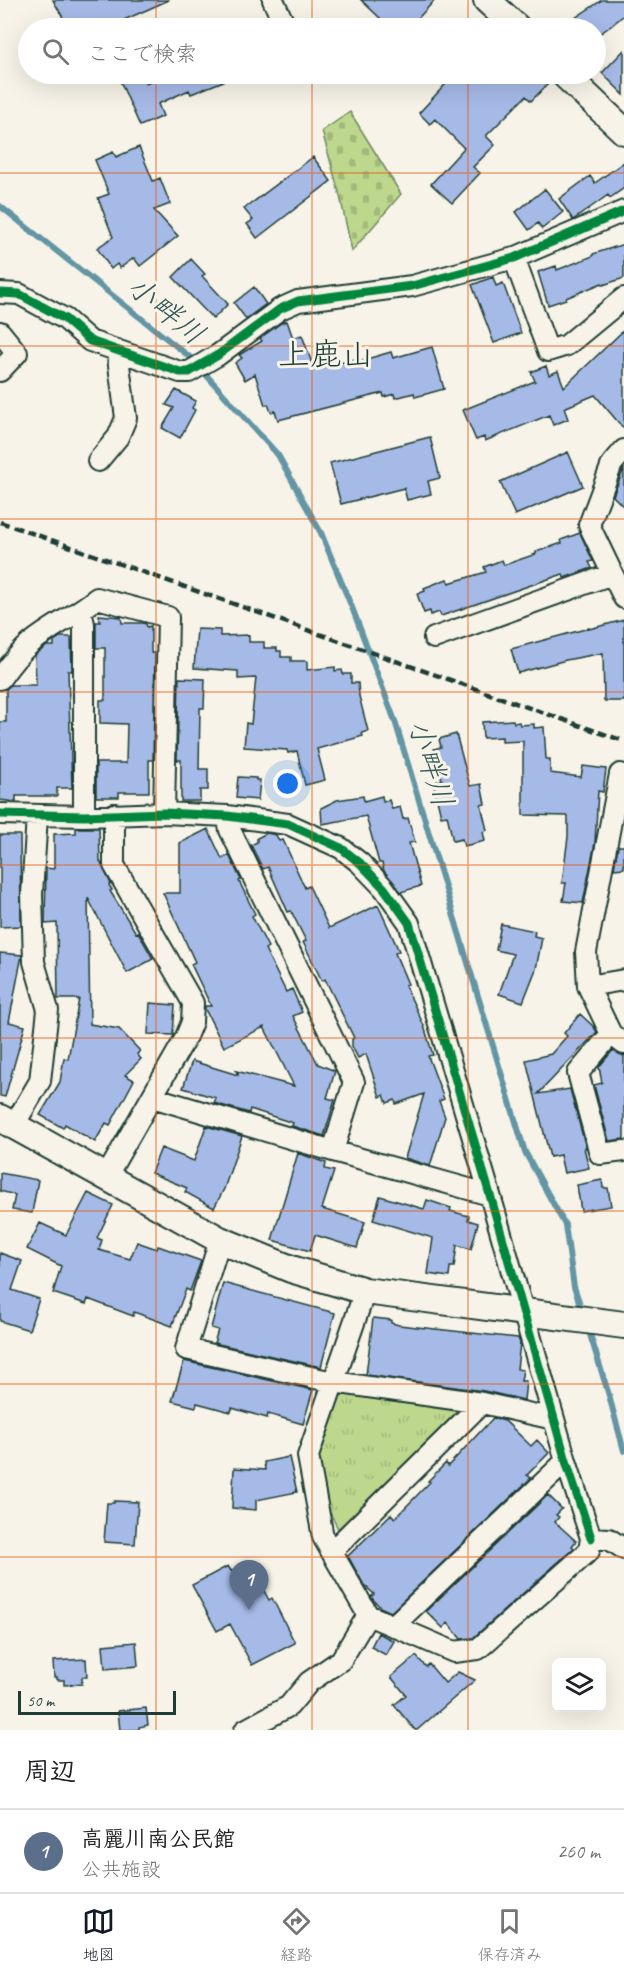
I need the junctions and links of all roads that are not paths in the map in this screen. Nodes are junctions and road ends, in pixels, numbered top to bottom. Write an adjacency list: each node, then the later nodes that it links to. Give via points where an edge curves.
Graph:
1 (273, 0): 3 (street)
2 (486, 0): 4 (street)
3 (281, 18)
4 (506, 18)
5 (575, 84): 6 (street)
6 (624, 131)
7 (624, 211): 8 (street)
8 (514, 258): 10 (street, via 549,351 567,345); 12 (street, via 412,286 298,301 280,309 189,372)
9 (0, 292): 12 (street, via 19,294 65,319 90,341)
10 (624, 298)
11 (0, 332): 13 (street, via 17,353)
12 (117, 350): 15 (street, via 126,418 118,437)
13 (0, 371)
14 (624, 450): 16 (street, via 612,464 589,525)
15 (98, 461)
16 (612, 574): 17 (street); 19 (street)
17 (624, 598)
18 (81, 611): 20 (street, via 30,644); 22 (street, via 97,598 168,617); 26 (street)
19 (434, 638)
20 (0, 679)
21 (624, 775): 29 (street, via 620,774 586,952)
22 (164, 813): 24 (street); 27 (street)
23 (0, 814): 25 (street)
24 (114, 814): 26 (street); 31 (street, via 114,865 193,1003 192,1023)
25 (37, 816): 26 (street); 32 (street, via 32,894 34,962 48,1010 40,1081)
26 (84, 816)
27 (227, 816): 33 (street, via 230,830 354,1082); 36 (street, via 288,824 341,848 384,888 409,923)
28 (624, 980): 29 (street)
29 (588, 986): 30 (street)
30 (618, 1039): 34 (street, via 578,1073 600,1154)
31 (153, 1097): 33 (street); 35 (street)
32 (7, 1121): 35 (street)
33 (333, 1151): 36 (street)
34 (624, 1151)
35 (106, 1177): 37 (street)
36 (490, 1195): 39 (street)
37 (220, 1240): 38 (street, via 291,1269); 41 (street, via 186,1349)
38 (365, 1291): 39 (street); 41 (street)
39 (530, 1312): 40 (street); 43 (street)
40 (624, 1324)
41 (333, 1382): 42 (street); 47 (street, via 308,1455 323,1537)
42 (482, 1403): 43 (street); 47 (street)
43 (554, 1419): 44 (street)
44 (566, 1461): 45 (street); 49 (street)
45 (591, 1538): 46 (street, via 609,1539); 49 (street, via 589,1551 478,1648 454,1652)
46 (624, 1548)
47 (332, 1551): 48 (street)
48 (368, 1615): 49 (street); 50 (street, via 340,1660 309,1682 289,1706)
49 (393, 1626)
50 (245, 1730)

